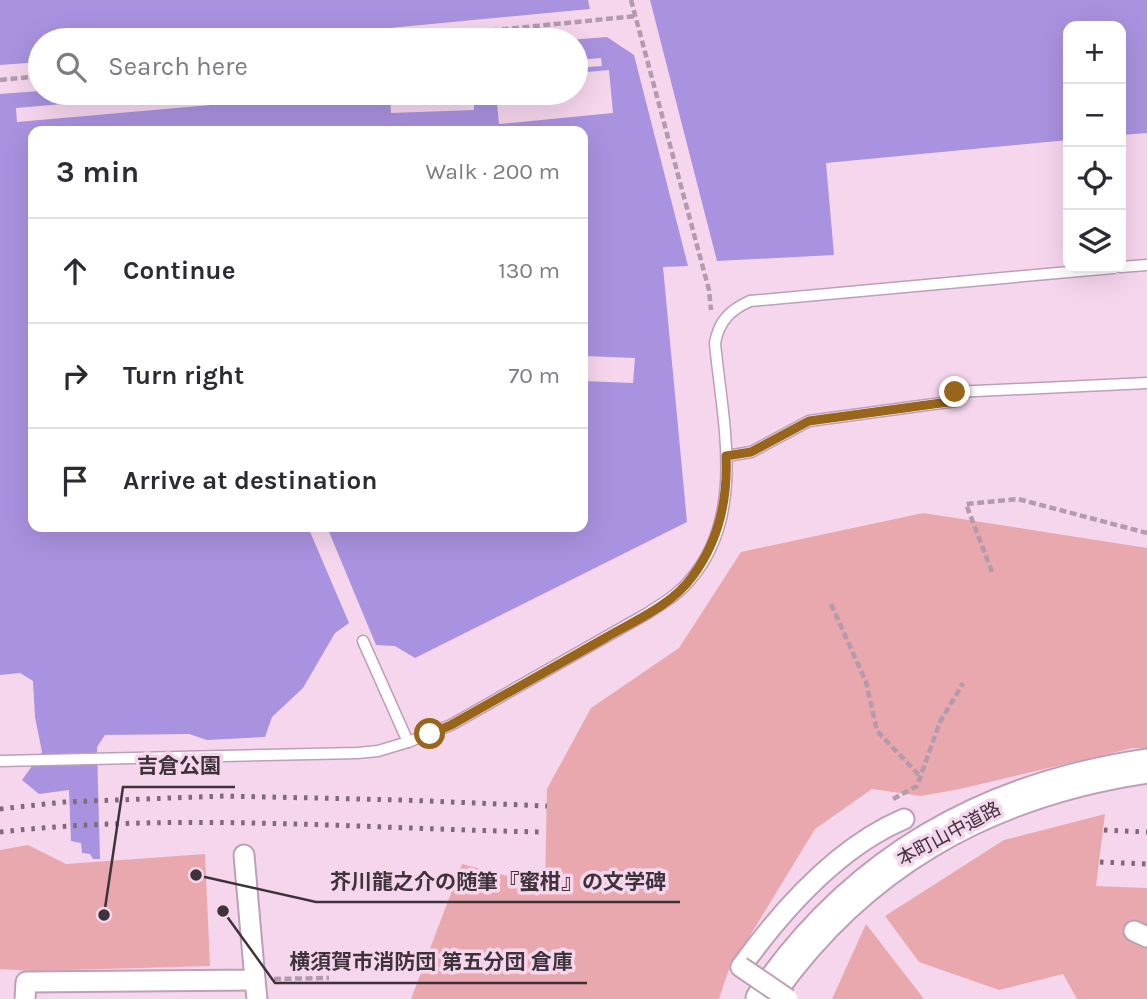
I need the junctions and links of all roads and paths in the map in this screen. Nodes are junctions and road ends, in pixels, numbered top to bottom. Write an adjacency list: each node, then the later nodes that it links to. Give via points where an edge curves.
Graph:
1 (631, 0): 2 (path)
2 (636, 16): 3 (path); 9 (path, via 709,290)
3 (516, 28)
4 (28, 77): 5 (path)
5 (0, 80)
6 (1147, 265): 7 (lane)
7 (1126, 267)
8 (1063, 273): 9 (lane, via 750,301 729,313)
9 (715, 342): 11 (lane)
10 (1147, 383): 11 (lane, via 955,392 956,401 809,421 751,452)
11 (726, 456): 17 (lane, via 720,525 691,580 648,613 451,725)
12 (1147, 533): 13 (path, via 1018,499 966,504)
13 (992, 572)
14 (831, 604): 20 (path, via 866,682 877,731)
15 (363, 641): 17 (lane)
16 (962, 683): 20 (path, via 940,722)
17 (408, 742): 18 (lane, via 357,753)
18 (0, 761)
19 (1147, 766): 22 (highway, 本町山中道路, via 1067,782)
20 (920, 776): 24 (path, via 916,786 872,811)
21 (1147, 781): 22 (highway, 本町山中道路)
22 (992, 817): 29 (highway, 本町山中道路, via 935,836 877,874 821,925); 30 (highway, 本町山中道路, via 881,889 818,950)
23 (904, 819): 24 (street)
24 (880, 829): 31 (street, bridge, via 820,876 741,967)
25 (244, 855): 27 (street)
26 (329, 978): 27 (path)
27 (256, 990): 28 (street, via 26,982)
28 (25, 999)
29 (763, 999)
30 (780, 999)
31 (788, 999)

